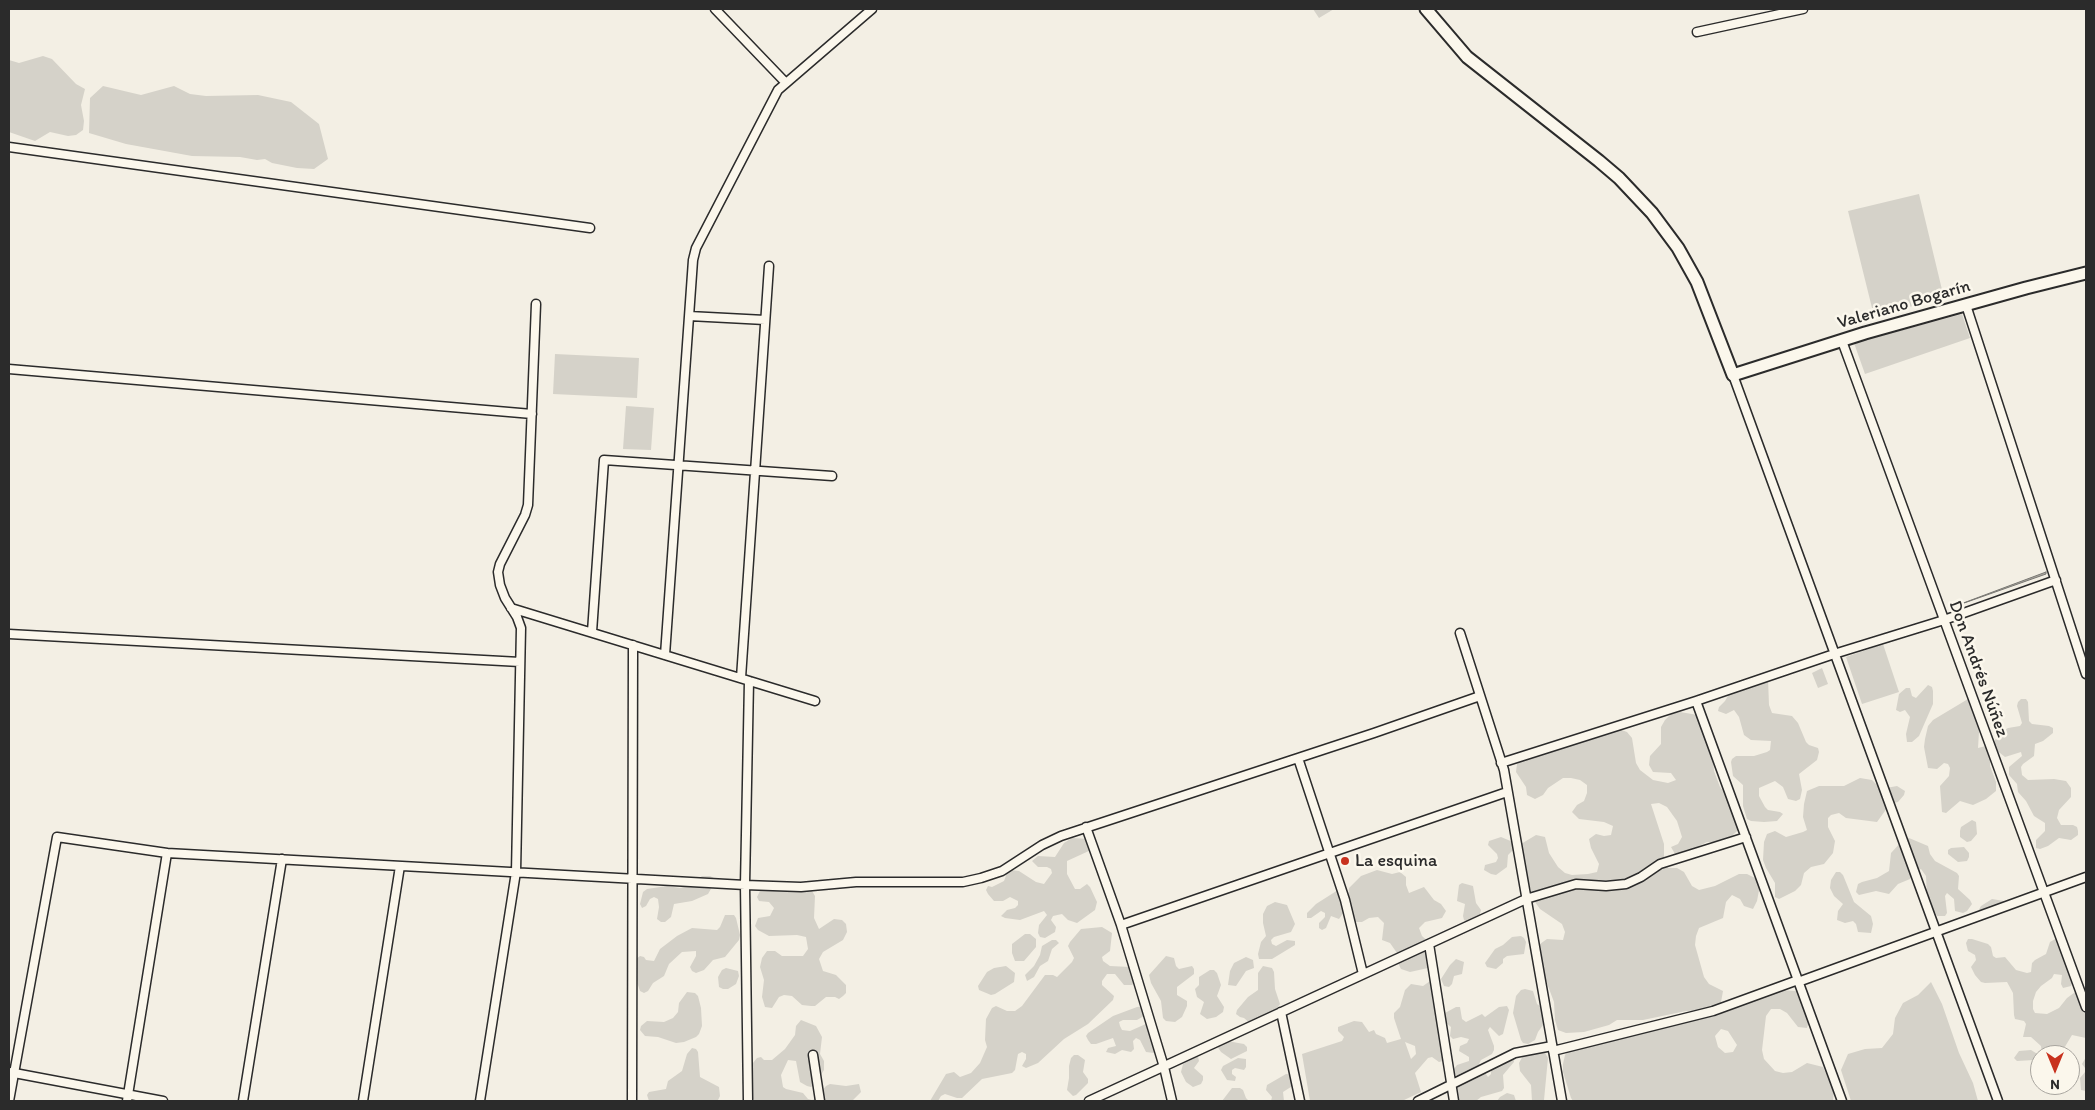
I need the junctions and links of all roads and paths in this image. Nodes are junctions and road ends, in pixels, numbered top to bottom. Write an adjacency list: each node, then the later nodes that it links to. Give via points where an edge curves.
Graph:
1 (715, 9): 6 (street)
2 (872, 9): 6 (street)
3 (1426, 9): 17 (street, via 1466,57 1599,161 1652,213 1678,248 1697,282)
4 (1799, 9): 5 (street)
5 (1697, 32)
6 (786, 83): 13 (street, via 778,90 696,248)
7 (9, 147): 8 (street)
8 (590, 228)
9 (769, 266): 14 (street)
10 (2086, 273): 12 (street, Valeriano Bogarín)
11 (536, 304): 18 (street)
12 (1966, 305): 15 (street, Valeriano Bogarín); 22 (street)
13 (689, 316): 14 (street); 19 (street)
14 (765, 320): 20 (street)
15 (1842, 341): 17 (street, Valeriano Bogarín); 24 (street, Don Andrés Núñez)
16 (9, 369): 18 (street)
17 (1733, 375): 29 (street)
18 (532, 414): 23 (street, via 528,505 498,572 500,585)
19 (678, 465): 20 (street); 25 (street, via 604,460); 30 (street)
20 (755, 471): 21 (street); 33 (street)
21 (832, 476)
22 (2056, 580): 24 (street); 32 (street)
23 (511, 608): 25 (street); 31 (street, via 520,623)
24 (1944, 620): 29 (street); 50 (street, Don Andrés Núñez)
25 (592, 632): 28 (street)
26 (1460, 633): 34 (street)
27 (9, 634): 31 (street)
28 (633, 645): 30 (street); 48 (street)
29 (1834, 654): 36 (street); 53 (street)
30 (664, 655): 33 (street)
31 (520, 662): 46 (street)
32 (2086, 674)
33 (745, 679): 35 (street); 49 (street)
34 (1480, 696): 37 (street); 38 (street)
35 (814, 701)
36 (1696, 701): 38 (street); 41 (street)
37 (1298, 758): 40 (street); 42 (street)
38 (1501, 763): 39 (street)
39 (1508, 792): 42 (street); 51 (street)
40 (1086, 827): 49 (street, via 1042,844 1002,871 963,882 856,882 801,887); 52 (street)
41 (1746, 837): 51 (street, via 1660,864 1626,884 1576,884); 56 (street)
42 (1330, 852): 52 (street); 55 (street)
43 (167, 853): 44 (street); 62 (street, via 57,837); 64 (street)
44 (282, 860): 45 (street); 67 (street)
45 (400, 866): 46 (street); 68 (street)
46 (516, 872): 48 (street); 69 (street)
47 (2086, 877): 50 (street)
48 (632, 879): 49 (street); 70 (street)
49 (745, 885): 71 (street)
50 (2044, 893): 53 (street); 57 (street, Don Andrés Núñez)
51 (1526, 899): 54 (street); 59 (street)
52 (1121, 925): 61 (street)
53 (1936, 932): 56 (street); 80 (street)
54 (1429, 944): 55 (street); 63 (street)
55 (1364, 974): 58 (street)
56 (1798, 981): 59 (street, via 1713,1011); 79 (street)
57 (2086, 1008)
58 (1281, 1012): 61 (street); 75 (street)
59 (1552, 1048): 63 (street, via 1516,1053); 78 (street)
60 (814, 1055): 72 (street)
61 (1164, 1067): 73 (street); 74 (street)
62 (11, 1073): 64 (street); 65 (street)
63 (1450, 1086): 76 (street); 77 (street)
64 (127, 1098): 66 (street)
65 (9, 1101)
66 (163, 1101)
67 (243, 1101)
68 (362, 1101)
69 (480, 1101)
70 (632, 1101)
71 (748, 1101)
72 (820, 1101)
73 (1089, 1101)
74 (1172, 1101)
75 (1300, 1101)
76 (1418, 1101)
77 (1454, 1101)
78 (1562, 1101)
79 (1842, 1101)
80 (1998, 1101)

